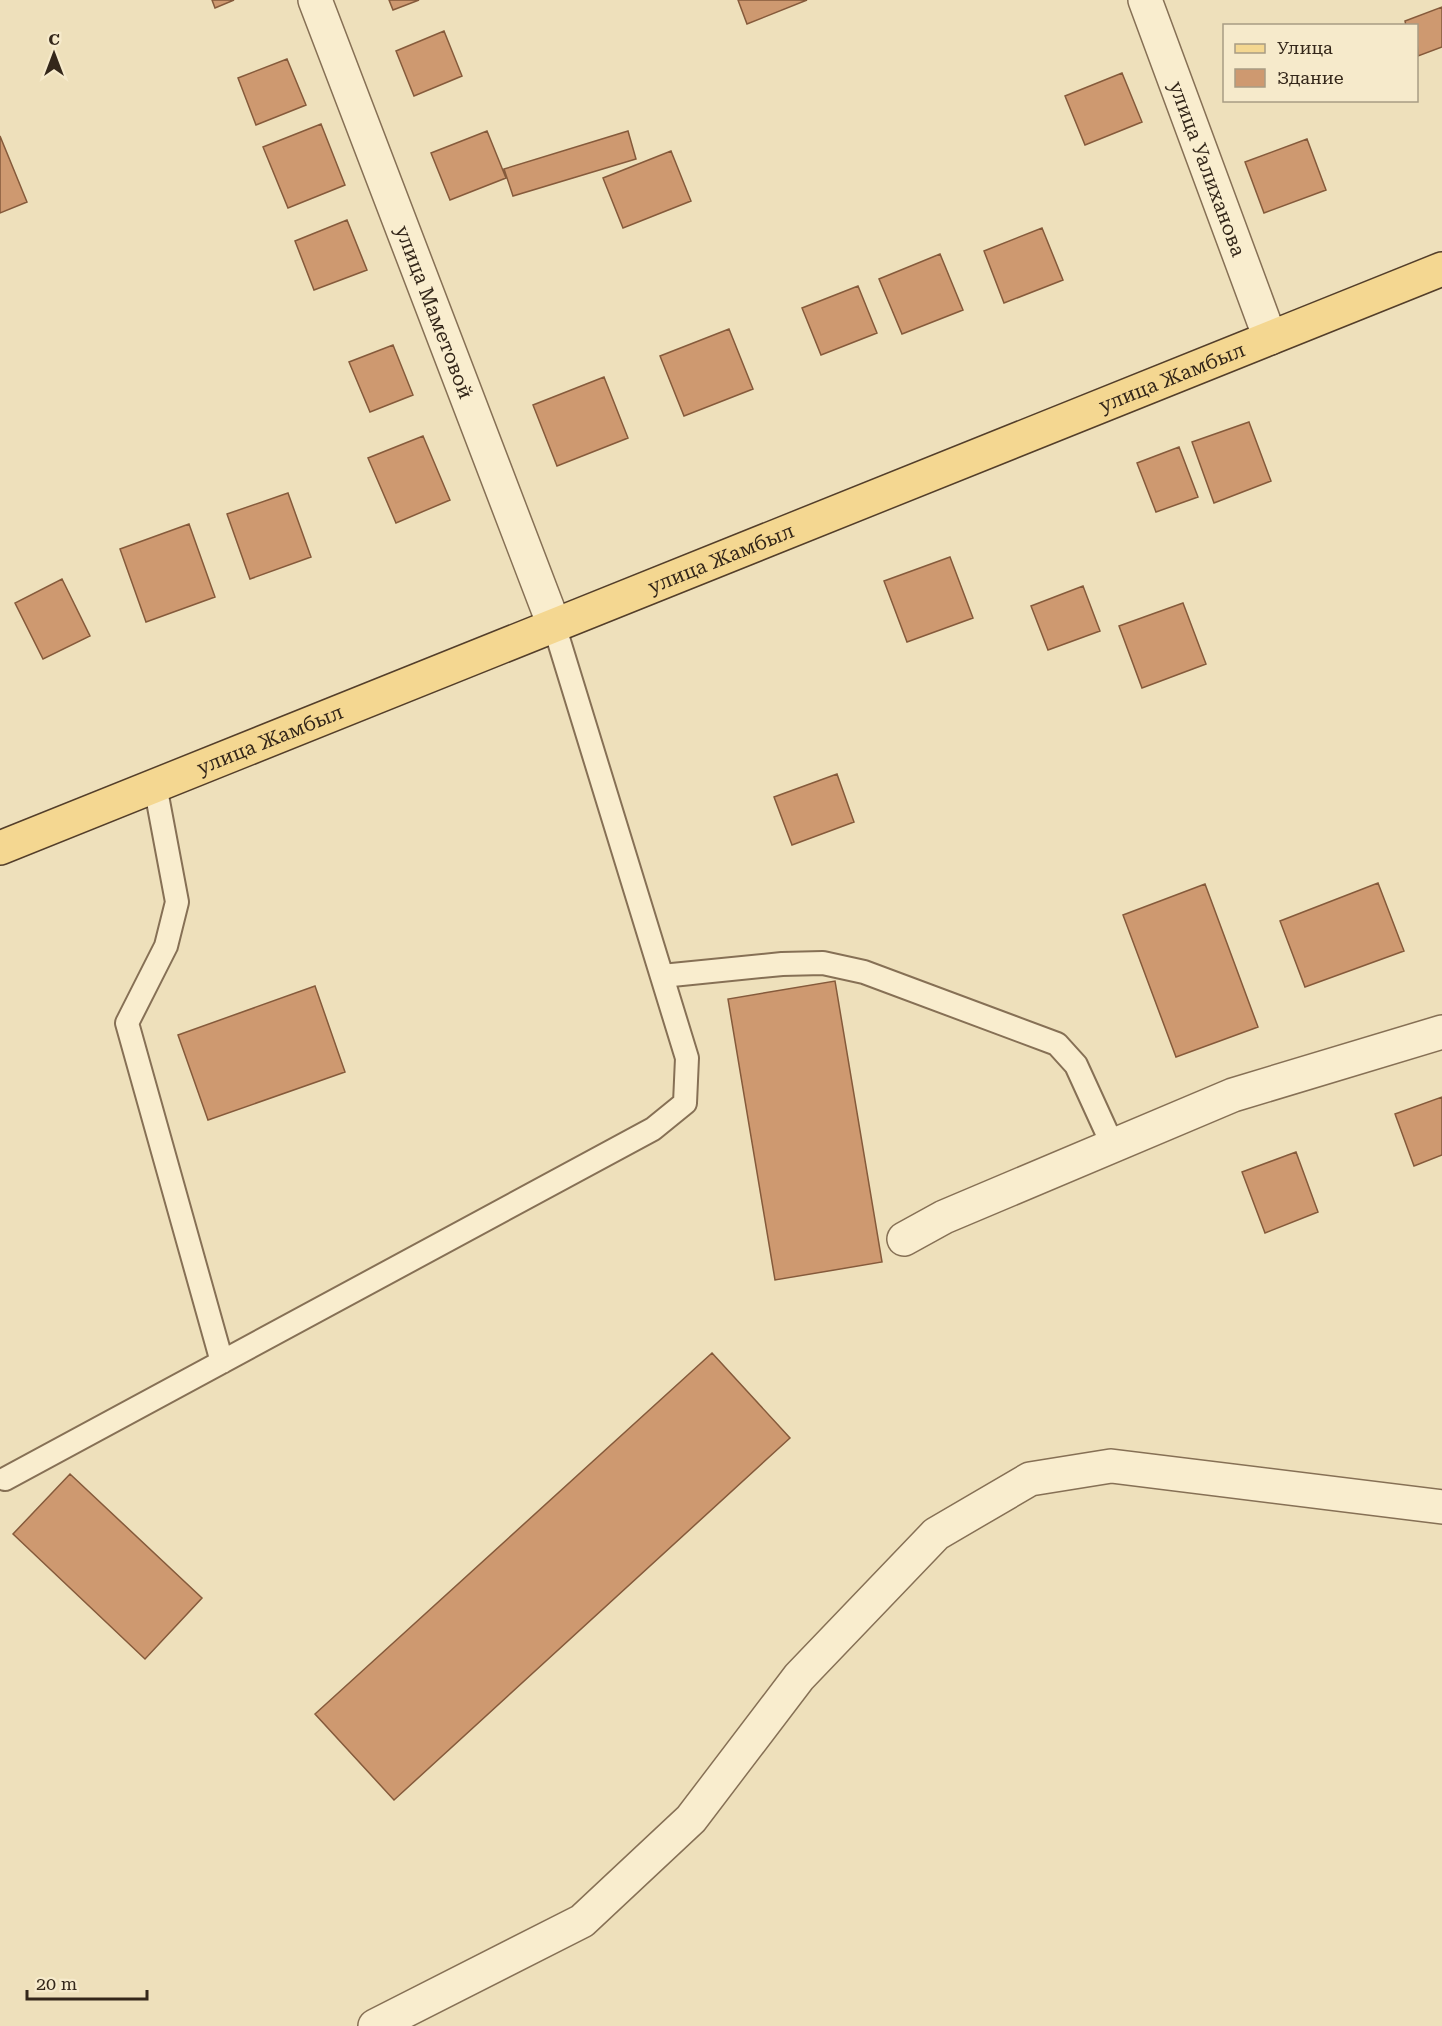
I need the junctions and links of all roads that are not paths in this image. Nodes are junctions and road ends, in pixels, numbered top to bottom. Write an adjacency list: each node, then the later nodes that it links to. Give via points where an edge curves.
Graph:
1 (315, 0): 5 (street, улица Маметовой)
2 (1145, 0): 4 (street, улица Уалиханова)
3 (1442, 269): 4 (main road, улица Жамбыл)
4 (1270, 338): 5 (main road, улица Жамбыл)
5 (554, 625): 6 (main road, улица Жамбыл); 8 (lane)
6 (155, 785): 7 (main road, улица Жамбыл); 12 (lane, via 177,902 166,946 127,1023)
7 (0, 848)
8 (662, 976): 10 (lane, via 823,963 864,972 1057,1044 1076,1065); 12 (lane, via 687,1058 685,1103 653,1129)
9 (1442, 1032): 10 (street, via 1233,1095)
10 (1113, 1146): 11 (street, via 944,1217)
11 (904, 1239)
12 (222, 1362): 13 (lane)
13 (5, 1479)
14 (1442, 1508): 15 (street, via 1111,1467 1030,1479 936,1534 800,1677 691,1819 582,1921)
15 (375, 2026)

